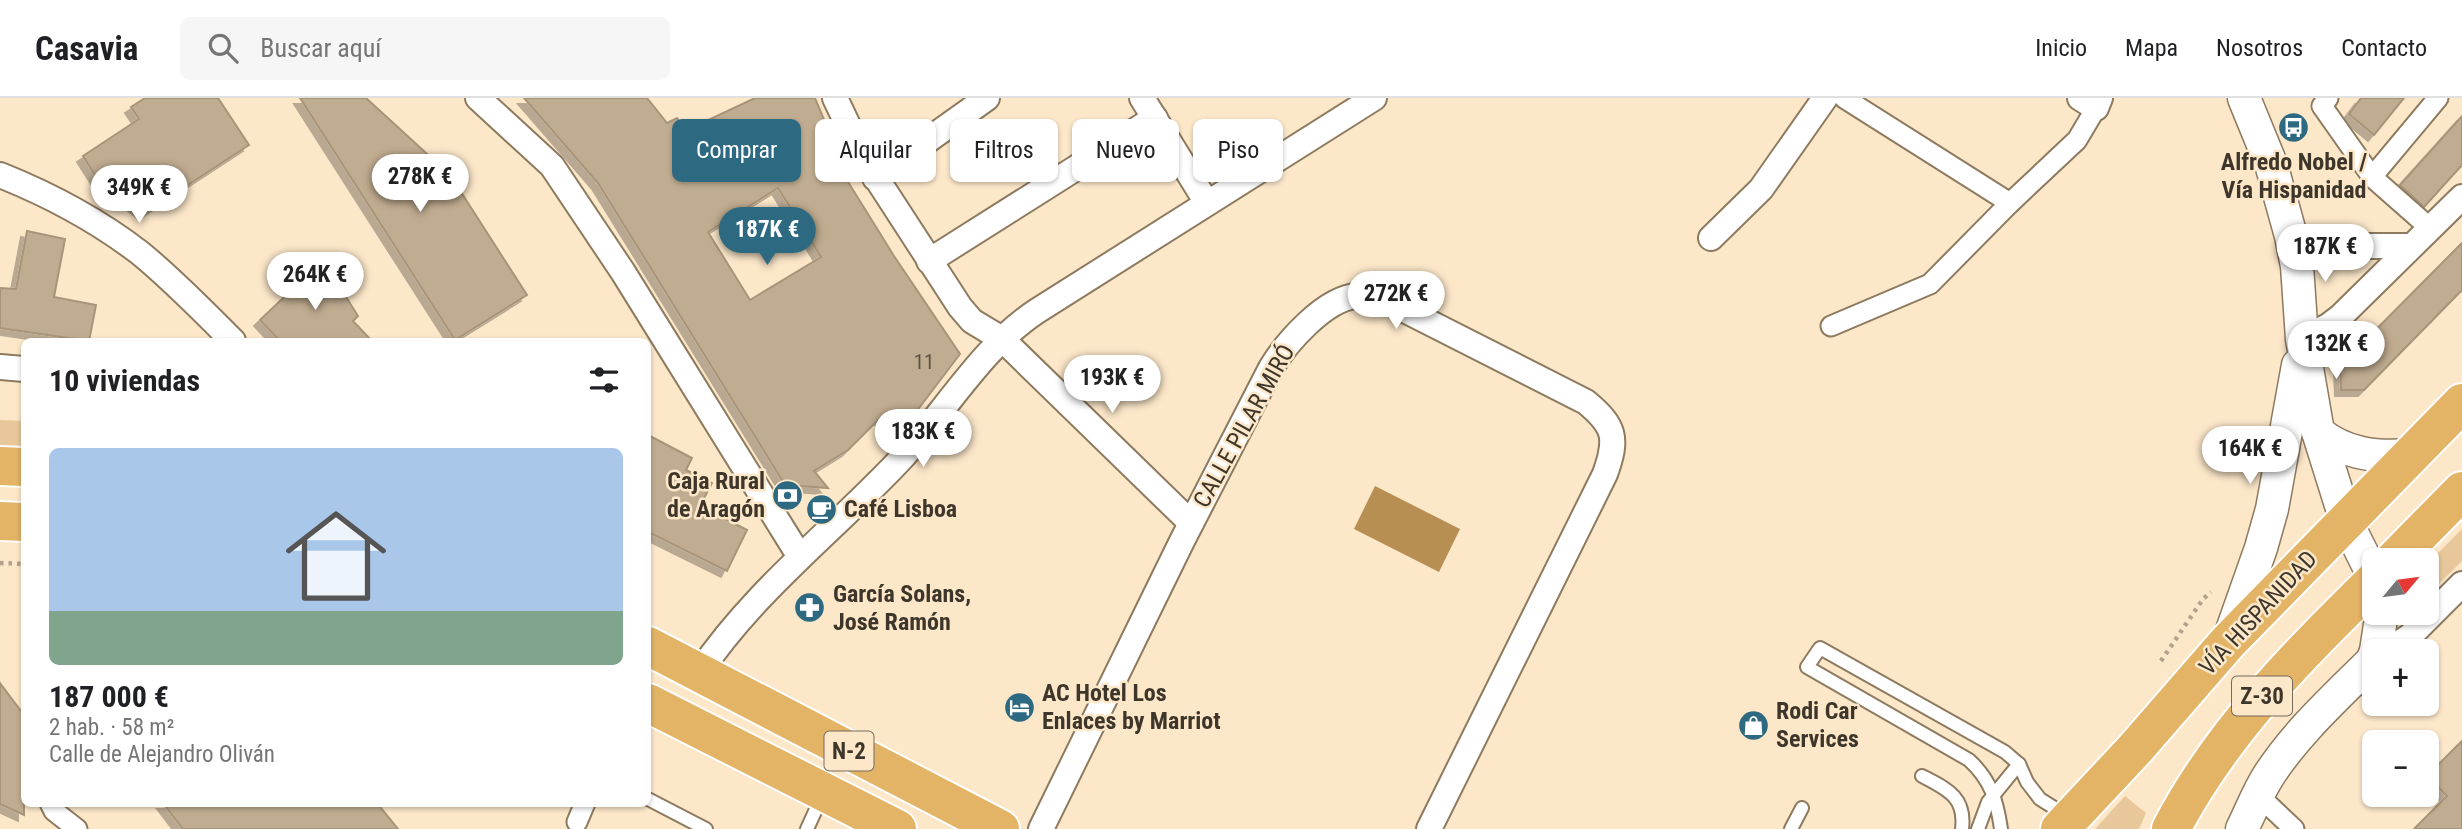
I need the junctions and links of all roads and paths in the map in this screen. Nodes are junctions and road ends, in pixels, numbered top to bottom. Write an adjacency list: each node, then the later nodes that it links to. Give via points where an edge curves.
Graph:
1 (478, 98): 43 (street, via 552,166)
2 (835, 98): 12 (street)
3 (987, 98): 13 (street)
4 (1374, 98): 18 (street)
5 (1825, 98): 22 (street, via 1761,189)
6 (1844, 98): 19 (street)
7 (2244, 98): 21 (street, via 2271,164)
8 (2438, 98): 15 (street)
9 (2092, 101): 19 (street, via 2077,140)
10 (2325, 102): 15 (street)
11 (1149, 108): 18 (street); 24 (street)
12 (845, 119)
13 (936, 134)
14 (0, 175): 26 (street, via 60,201 139,253)
15 (2372, 177): 20 (street)
16 (878, 182): 24 (street)
17 (2462, 197): 20 (street)
18 (1207, 203): 27 (street, via 1021,322)
19 (2010, 203): 25 (street, via 1930,284)
20 (2431, 229): 23 (street)
21 (2291, 236): 23 (street, via 2360,246); 28 (street)
22 (1711, 238)
23 (2412, 246): 28 (street, via 2340,317)
24 (929, 261): 27 (street, via 972,321)
25 (1831, 326)
26 (230, 338)
27 (1002, 339): 40 (street); 43 (street, via 901,460)
28 (2302, 339): 32 (street); 49 (street, via 2272,509)
29 (0, 367): 30 (street)
30 (21, 369)
31 (2462, 403): 33 (highway, VÍA HISPANIDAD / Z-30)
32 (2318, 432): 33 (street, via 2330,443 2354,452); 38 (street)
33 (2410, 455): 38 (highway, VÍA HISPANIDAD / Z-30)
34 (0, 466): 35 (highway)
35 (21, 467)
36 (2462, 491): 41 (highway)
37 (0, 521): 39 (highway)
38 (2346, 521): 42 (street); 49 (highway, VÍA HISPANIDAD / Z-30)
39 (21, 522)
40 (1191, 523): 71 (street, CALLE PILAR MIRÓ); 72 (street, CALLE PILAR MIRÓ, via 1284,347 1343,299 1385,300 1586,402 1604,416 1613,431 1605,474)
41 (2406, 548)
42 (2362, 554)
43 (800, 557): 52 (street, via 738,621)
44 (0, 563): 45 (path)
45 (21, 564)
46 (2462, 584): 48 (street)
47 (2362, 593): 77 (highway, Z-30, via 2273,684 2219,749)
48 (2405, 639)
49 (2228, 642): 64 (highway, VÍA HISPANIDAD / Z-30)
50 (651, 648): 52 (highway, N-2)
51 (2362, 670): 59 (street, via 2302,732)
52 (699, 673): 54 (highway, via 698,704); 70 (highway, N-2)
53 (651, 709): 54 (highway, N-2)
54 (705, 732): 58 (highway, N-2)
55 (2019, 764): 57 (lane); 57 (lane, via 1987,741 1820,648 1807,667 1969,760); 64 (lane, via 2040,800)
56 (1922, 776): 74 (lane, via 1957,800)
57 (1994, 793): 75 (lane); 76 (lane)
58 (824, 794): 68 (lane); 69 (highway, N-2)
59 (2258, 795): 78 (street); 79 (street)
60 (651, 801): 67 (lane)
61 (53, 807): 66 (street)
62 (583, 807): 65 (street)
63 (1802, 808): 73 (lane)
64 (2068, 821)
65 (577, 822)
66 (76, 829)
67 (706, 829)
68 (807, 829)
69 (897, 829)
70 (1000, 829)
71 (1041, 829)
72 (1429, 829)
73 (1791, 829)
74 (1962, 829)
75 (1978, 829)
76 (2001, 829)
77 (2171, 829)
78 (2243, 829)
79 (2294, 829)

